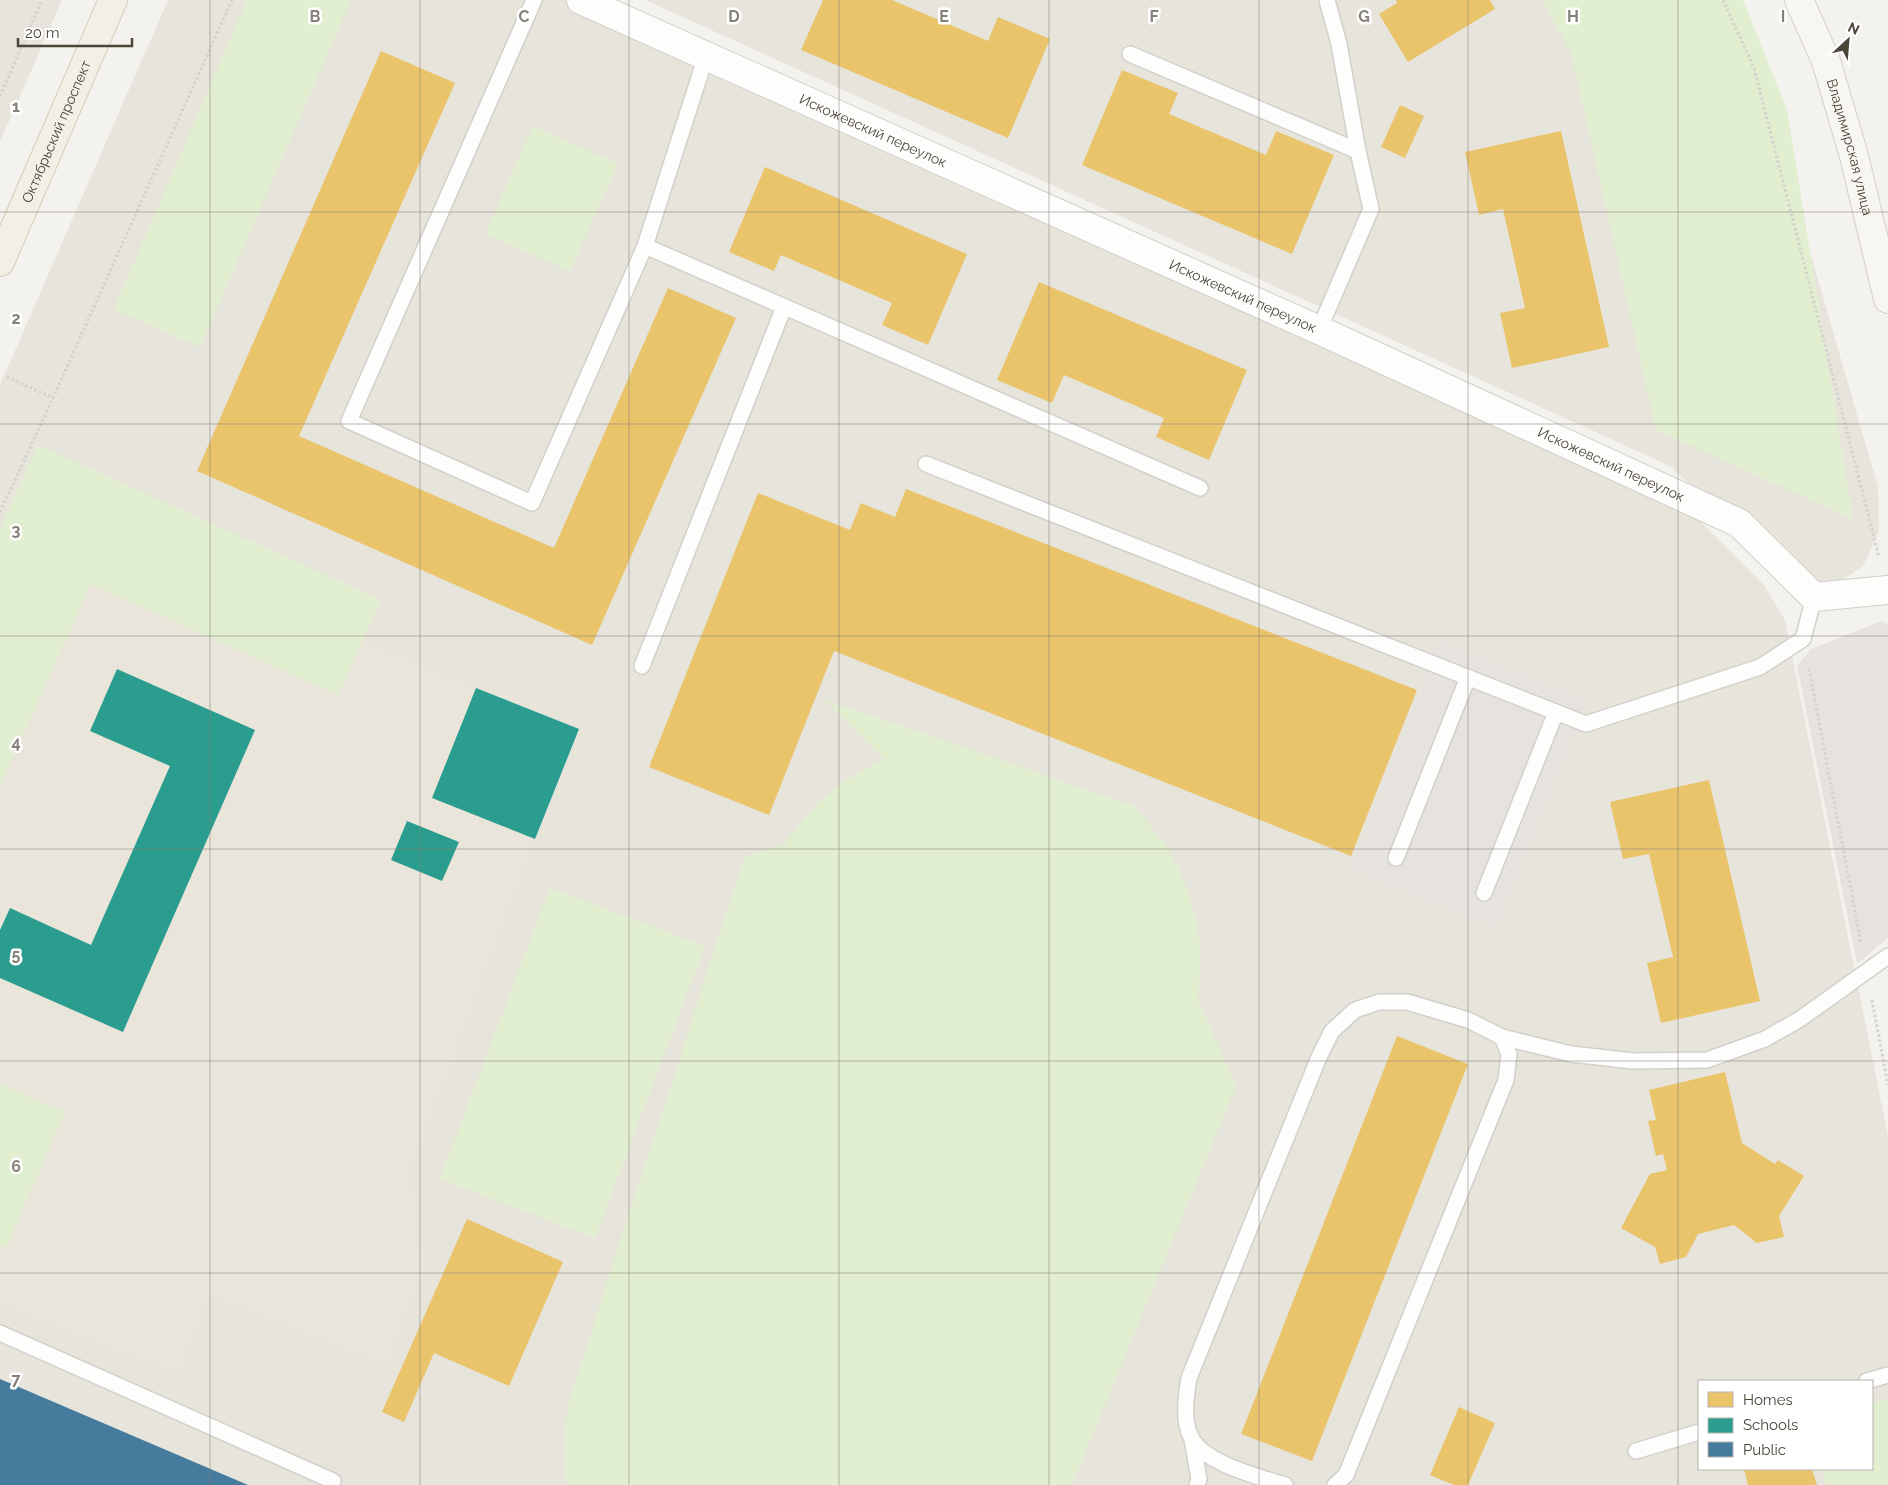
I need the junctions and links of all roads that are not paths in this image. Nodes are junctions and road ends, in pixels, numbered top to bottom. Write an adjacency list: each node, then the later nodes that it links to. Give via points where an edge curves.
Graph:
1 (113, 0): 10 (main road, Октябрьский проспект)
2 (534, 0): 9 (lane, via 349,420 532,503)
3 (581, 0): 7 (street, Искожевский переулок)
4 (1327, 0): 8 (lane, via 1339,44)
5 (1799, 0): 11 (main road, Владимирская улица, via 1826,61 1854,156)
6 (1130, 54): 8 (lane)
7 (706, 56): 9 (lane); 13 (street, Искожевский переулок)
8 (1358, 151): 13 (lane, via 1371,209)
9 (645, 246): 12 (lane)
10 (0, 262)
11 (1888, 299)
12 (784, 307): 15 (lane); 18 (lane)
13 (1320, 330): 17 (street, Искожевский переулок, via 1739,523)
14 (926, 464): 19 (lane)
15 (1200, 488)
16 (1888, 590): 17 (street)
17 (1814, 597): 20 (lane, via 1803,639 1760,667 1586,724)
18 (642, 666)
19 (1468, 677): 20 (lane); 21 (lane)
20 (1556, 712): 22 (lane)
21 (1396, 858)
22 (1484, 893)
23 (1888, 956): 24 (lane, via 1800,1019 1765,1039 1707,1060 1633,1061 1546,1049)
24 (1502, 1037): 29 (lane, via 1468,1020 1407,1002 1379,1002 1356,1010 1332,1032 1189,1378 1185,1399); 34 (lane, via 1509,1054 1506,1080 1346,1474)
25 (0, 1333): 31 (lane, via 332,1481)
26 (1888, 1375): 27 (lane)
27 (1870, 1380)
28 (1698, 1432): 30 (lane)
29 (1192, 1439): 32 (lane, via 1199,1479); 33 (lane, via 1211,1458)
30 (1636, 1452)
31 (331, 1485)
32 (1197, 1485)
33 (1285, 1485)
34 (1335, 1485)

